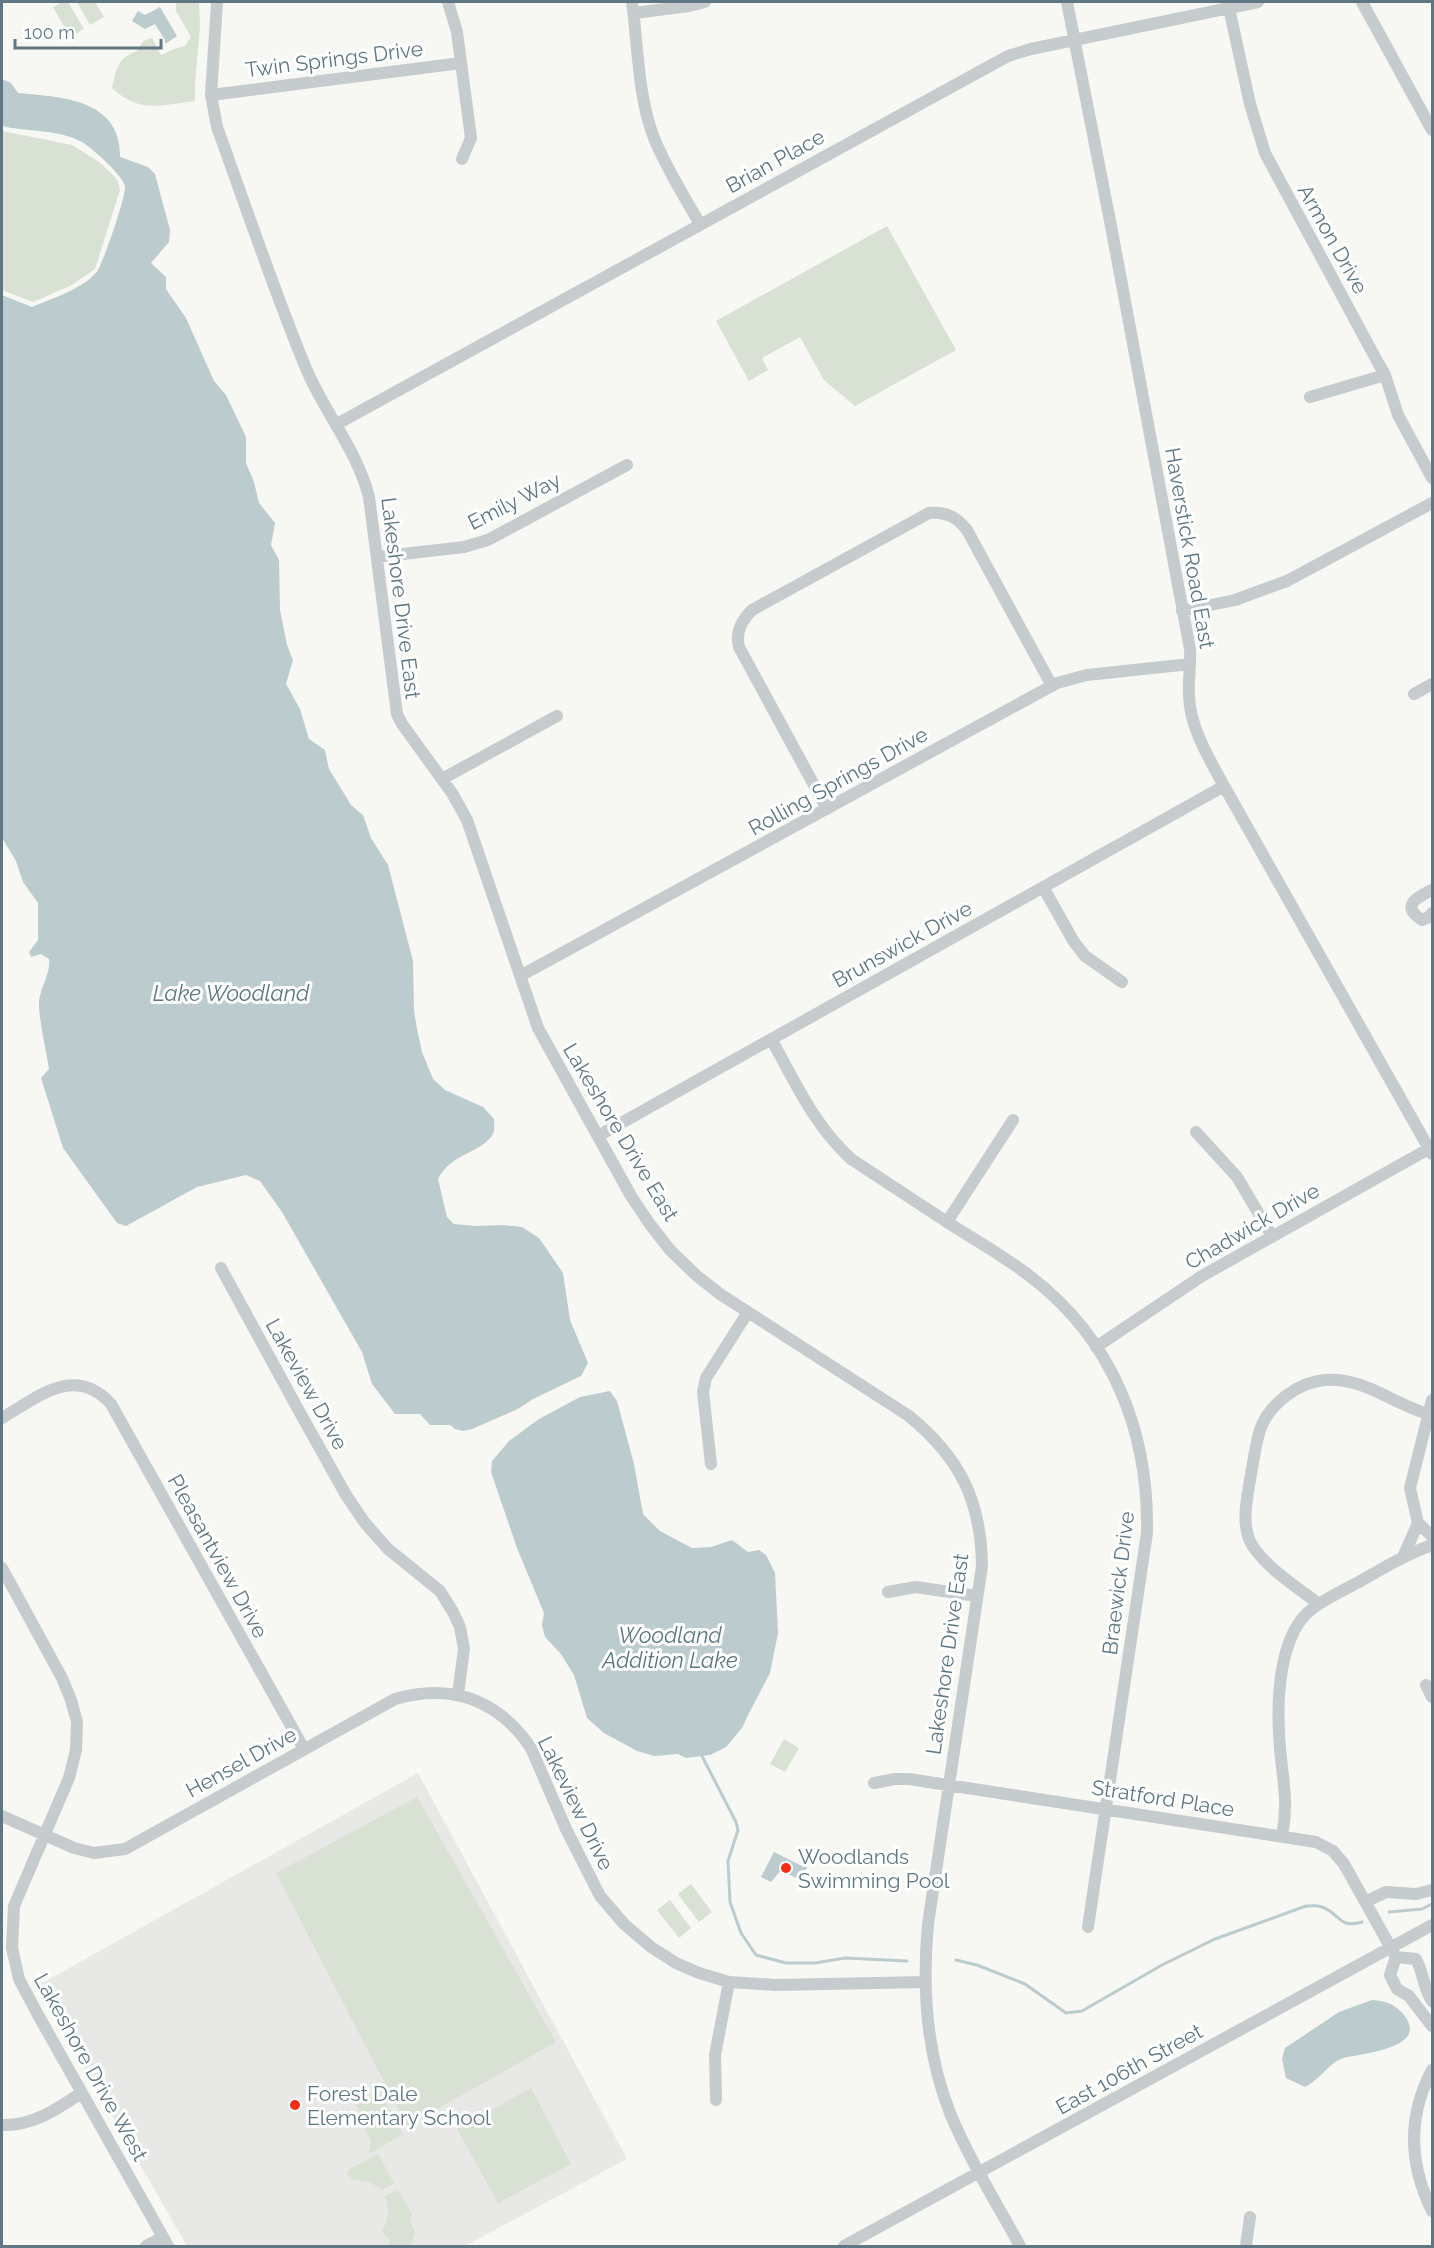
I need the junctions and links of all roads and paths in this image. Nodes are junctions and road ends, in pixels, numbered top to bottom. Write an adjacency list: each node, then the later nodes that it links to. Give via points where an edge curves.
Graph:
1 (217, 2): 11 (street, Lakeshore Drive East)
2 (448, 2): 10 (street, via 455,20)
3 (705, 2): 7 (street)
4 (1067, 2): 9 (street, Haverstick Road East)
5 (1258, 2): 8 (street, Brian Place)
6 (1362, 2): 12 (street)
7 (633, 7): 14 (street, via 644,100 652,130)
8 (1229, 8): 9 (street, Brian Place); 15 (street, Armon Drive, via 1265,153)
9 (1075, 41): 14 (street, Brian Place, via 1008,56); 22 (street, Haverstick Road East)
10 (461, 63): 11 (street, Twin Springs Drive); 13 (street, via 471,138)
11 (211, 95): 17 (street, Lakeshore Drive East, via 217,127 306,368)
12 (1432, 130)
13 (462, 159)
14 (700, 224): 17 (street, Brian Place)
15 (1384, 375): 16 (street); 19 (street, Armon Drive, via 1398,415)
16 (1310, 398)
17 (337, 424): 21 (street, Lakeshore Drive East, via 366,483)
18 (627, 465): 21 (street, Emily Way, via 488,540 464,547)
19 (1432, 478)
20 (1432, 503): 22 (street, via 1287,581 1235,600)
21 (377, 557): 28 (street, Lakeshore Drive East, via 397,714)
22 (1182, 611): 23 (street, Haverstick Road East)
23 (1190, 664): 25 (street, Rolling Springs Drive, via 1087,675); 29 (street, Haverstick Road East, via 1189,698 1194,725)
24 (1432, 684): 26 (street)
25 (1052, 686): 30 (street, Rolling Springs Drive); 30 (street, via 967,530 952,515 929,513 773,598 746,616 739,628 738,641)
26 (1414, 694)
27 (557, 716): 28 (street)
28 (442, 779): 34 (street, Lakeshore Drive East, via 467,819)
29 (1224, 786): 31 (street, Brunswick Drive); 40 (street, Haverstick Road East)
30 (827, 809): 34 (street, Rolling Springs Drive)
31 (1043, 887): 35 (street, via 1085,956); 36 (street, Brunswick Drive)
32 (1432, 890): 33 (street, via 1418,897 1412,909 1422,920)
33 (1432, 913)
34 (520, 976): 39 (street, Lakeshore Drive East, via 538,1028)
35 (1122, 982)
36 (771, 1039): 39 (street, Brunswick Drive); 41 (street, Braewick Drive, via 814,1118 833,1142 851,1159)
37 (1012, 1120): 41 (street)
38 (1196, 1132): 42 (street, via 1237,1177)
39 (598, 1136): 44 (street, Lakeshore Drive East, via 631,1196 670,1250 697,1276)
40 (1432, 1150): 42 (street, Chadwick Drive)
41 (947, 1222): 45 (street, Braewick Drive, via 1033,1278 1074,1318)
42 (1272, 1236): 45 (street, Chadwick Drive)
43 (221, 1268): 59 (street, Lakeview Drive, via 304,1422 365,1523 388,1549 440,1591 453,1612 464,1649)
44 (748, 1312): 49 (street, via 706,1378 703,1392); 56 (street, Lakeshore Drive East, via 909,1416 943,1448 962,1477 976,1510 982,1537)
45 (1096, 1347): 64 (street, Braewick Drive, via 1126,1401 1143,1458 1148,1498 1148,1533)
46 (1432, 1400): 47 (street)
47 (1431, 1415): 50 (street, via 1410,1488); 57 (street, via 1361,1383 1323,1380 1283,1398 1261,1428 1246,1506 1245,1523 1250,1539 1258,1552)
48 (2, 1418): 61 (street, Pleasantview Drive, via 69,1384 101,1393 111,1404)
49 (711, 1464)
50 (1418, 1523): 51 (street); 53 (street)
51 (1432, 1536)
52 (1432, 1545): 53 (street)
53 (1403, 1557): 57 (street)
54 (2, 1568): 66 (street, Lakeshore Drive West, via 62,1678 77,1722 69,1778)
55 (888, 1592): 56 (street, via 916,1587)
56 (977, 1596): 63 (street, Lakeshore Drive East)
57 (1318, 1604): 67 (street, via 1310,1609 1288,1642 1283,1667 1278,1731 1286,1802)
58 (1425, 1685): 60 (street)
59 (458, 1694): 61 (street, Hensel Drive, via 395,1699); 74 (street, Lakeview Drive, via 491,1708 524,1737 586,1870 600,1896 624,1924 676,1963)
60 (1432, 1697)
61 (304, 1749): 66 (street, Hensel Drive, via 125,1849 94,1853)
62 (874, 1783): 63 (street, Stratford Place, via 909,1779)
63 (949, 1784): 64 (street, Stratford Place); 75 (street, Lakeshore Drive East, via 928,1924)
64 (1106, 1809): 67 (street, Stratford Place); 71 (street, Braewick Drive)
65 (2, 1816): 66 (street, Hensel Drive)
66 (44, 1834): 72 (street, Lakeshore Drive West)
67 (1282, 1836): 69 (street, Stratford Place, via 1316,1842 1333,1851)
68 (1432, 1890): 69 (street, via 1416,1894 1386,1892)
69 (1365, 1902): 73 (street, Stratford Place)
70 (1432, 1925): 73 (street, East 106th Street)
71 (1088, 1927)
72 (6, 1932): 79 (street, Lakeshore Drive West, via 19,1979)
73 (1393, 1952): 76 (street, via 1416,1959); 77 (street, via 1390,1975 1395,1985 1409,1996); 82 (street, East 106th Street)
74 (729, 1982): 75 (street, Lakeview Drive); 80 (street, via 715,2055)
75 (925, 1982): 82 (street, Lakeshore Drive East, via 928,2023 940,2081 956,2127)
76 (1432, 2001)
77 (1432, 2026)
78 (1432, 2070): 83 (street, via 1417,2111 1414,2150 1416,2170)
79 (81, 2093): 81 (street, via 34,2121); 85 (street, Lakeshore Drive West)
80 (716, 2100)
81 (2, 2126)
82 (980, 2172): 87 (street, East 106th Street); 88 (street, Lakeshore Drive East)
83 (1432, 2211)
84 (1250, 2217): 89 (street)
85 (165, 2242): 86 (street)
86 (146, 2247)
87 (844, 2247)
88 (1020, 2247)
89 (1246, 2247)

